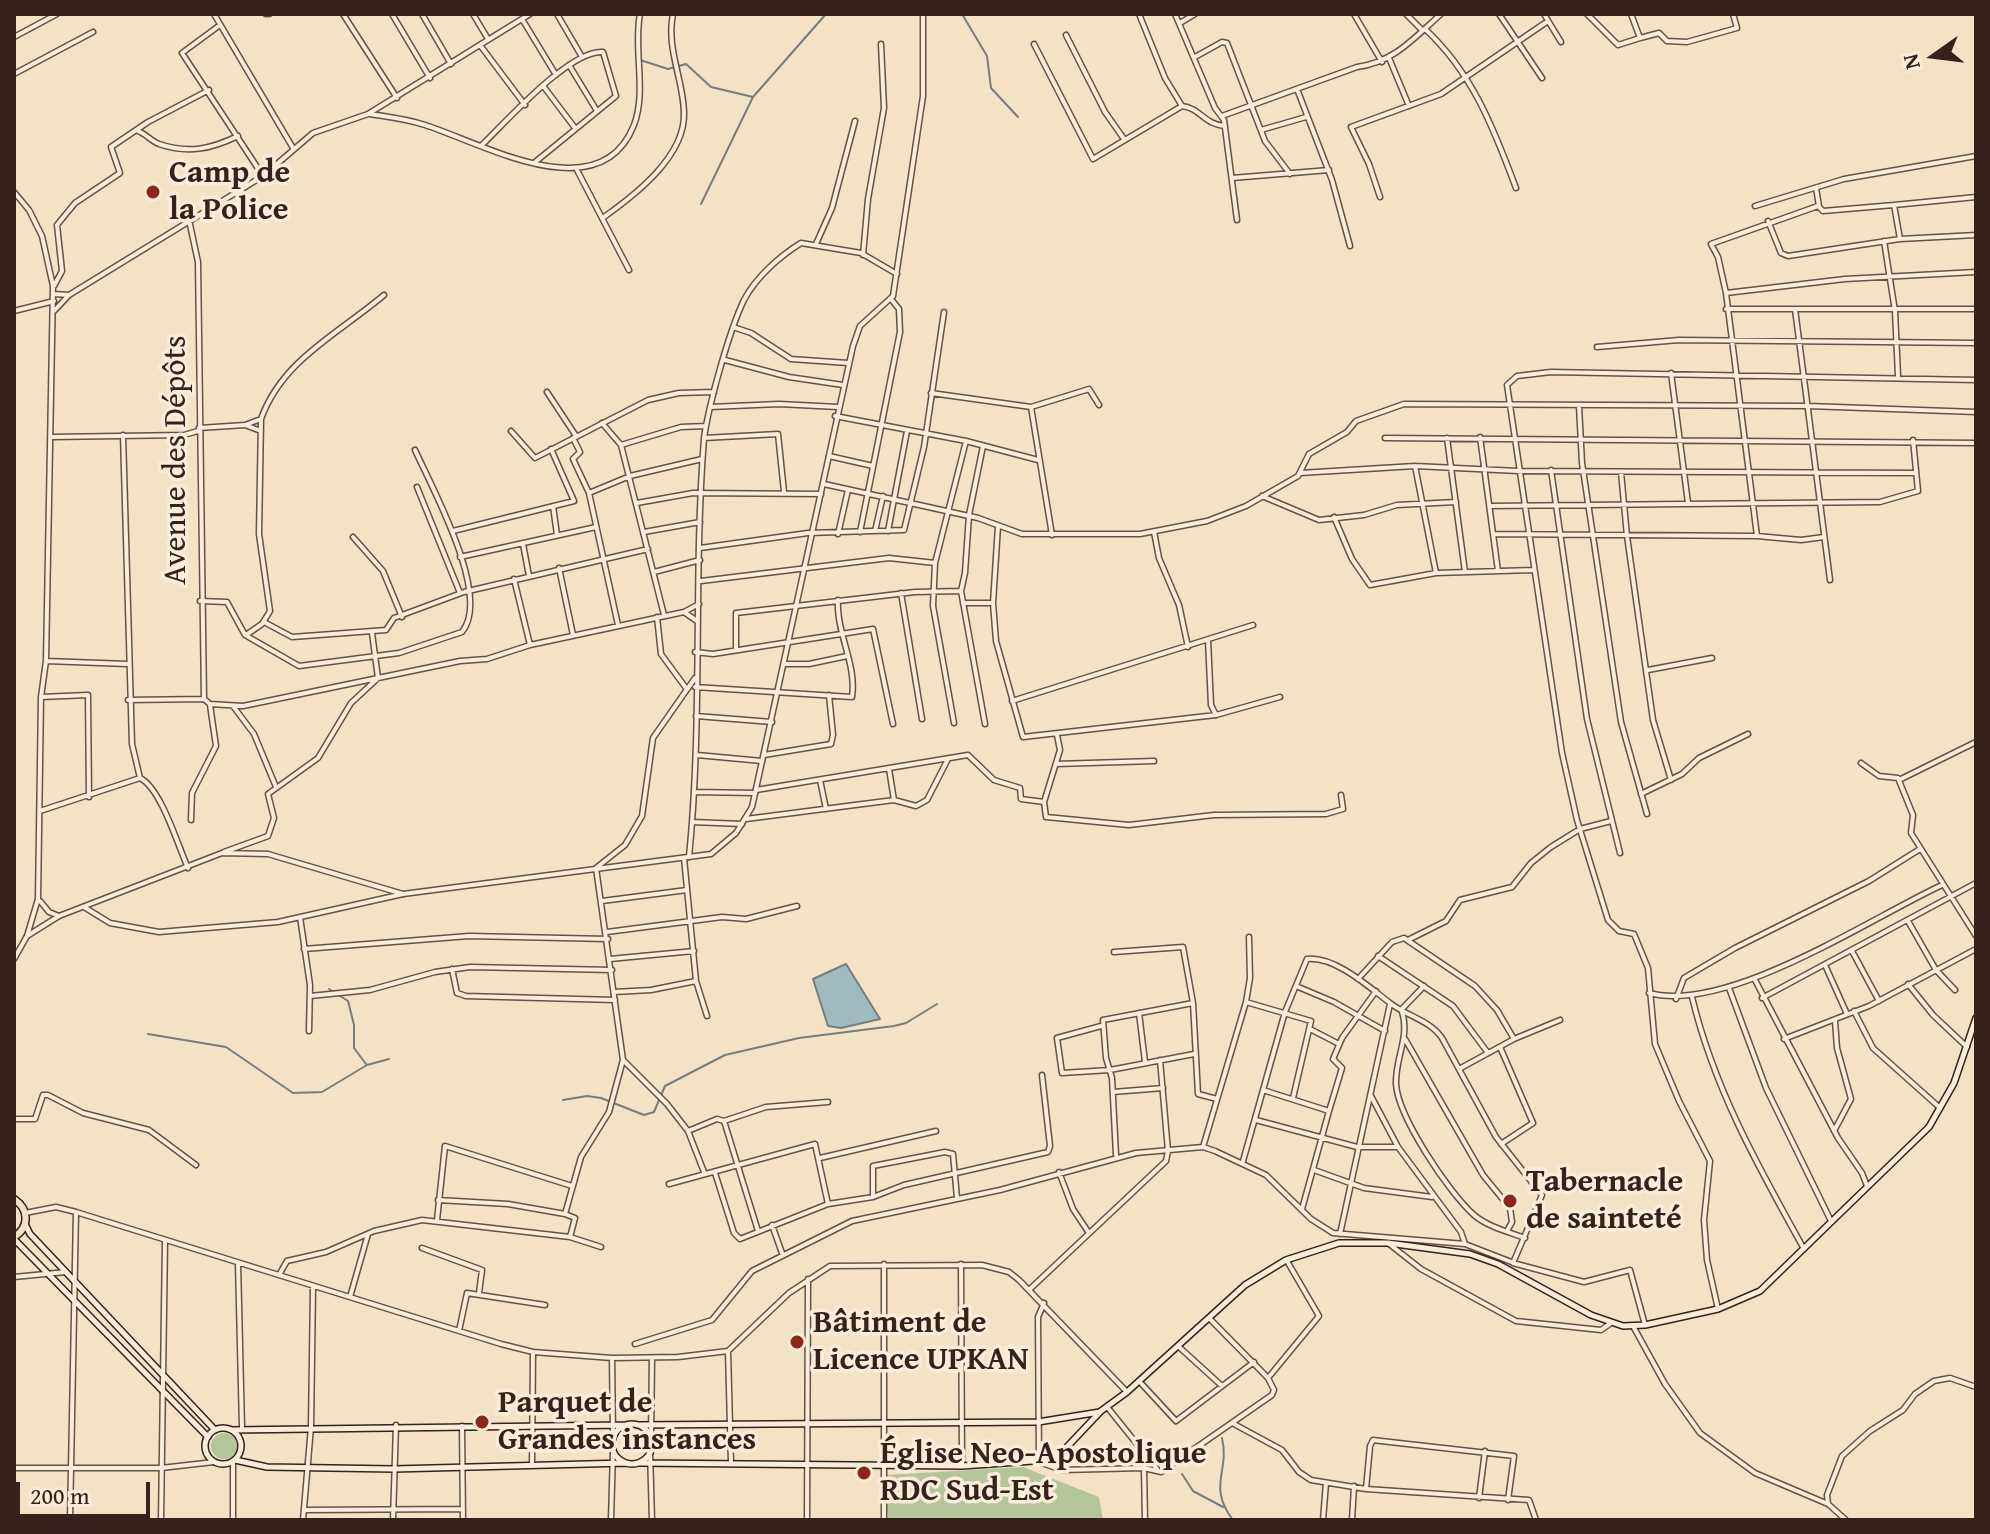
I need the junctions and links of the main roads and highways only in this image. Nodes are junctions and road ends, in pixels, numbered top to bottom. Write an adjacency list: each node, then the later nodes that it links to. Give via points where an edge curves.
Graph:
1 (1976, 1018): 5 (main road, via 1941,1109 1911,1148 1760,1291 1718,1309 1633,1326 1611,1323 1512,1265 1404,1241 1339,1243 1286,1260 1245,1285)
2 (14, 1199): 3 (highway, via 25,1213)
3 (25, 1224): 4 (highway); 8 (main road)
4 (14, 1238): 10 (main road)
5 (1101, 1411): 7 (main road, via 1038,1422); 13 (main road, via 1065,1449 1039,1462)
6 (626, 1425): 7 (main road); 9 (main road); 12 (main road, via 613,1436 613,1450)
7 (637, 1425): 13 (main road, via 651,1438 650,1451)
8 (215, 1430): 9 (main road); 10 (main road)
9 (232, 1430): 11 (main road, via 241,1444)
10 (208, 1437): 11 (main road, via 206,1451 214,1462)
11 (234, 1461): 12 (main road, via 267,1467 394,1469)
12 (626, 1463): 13 (main road)
13 (639, 1463)

